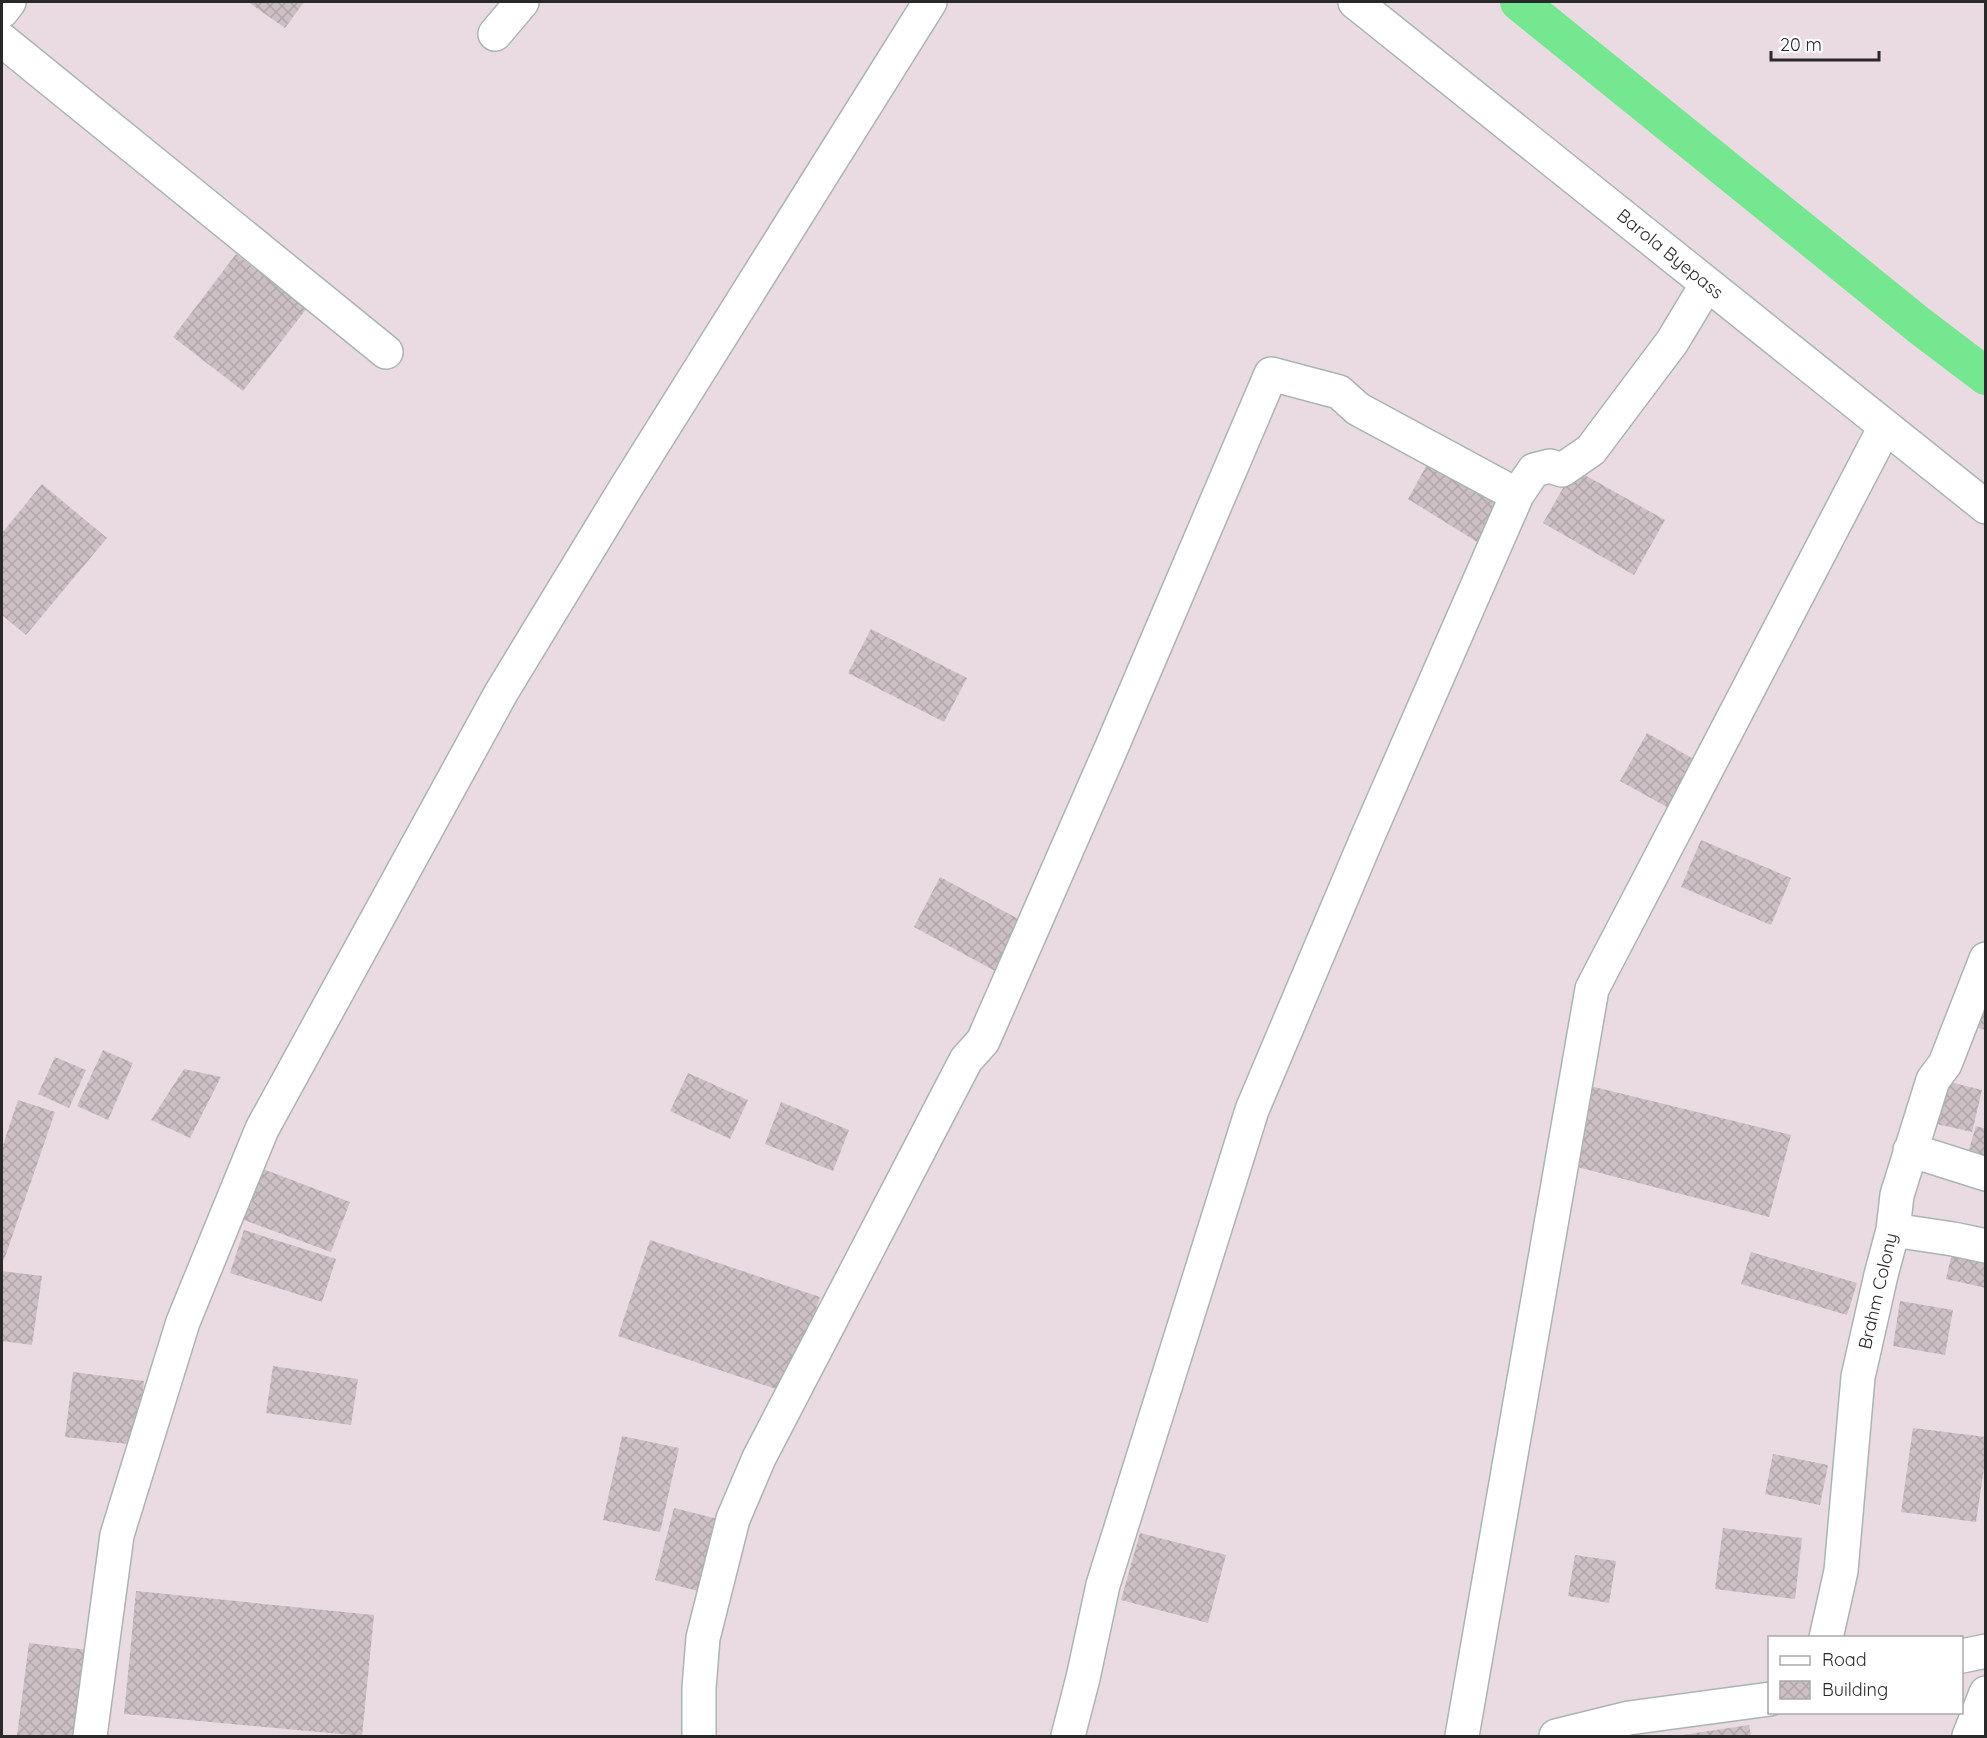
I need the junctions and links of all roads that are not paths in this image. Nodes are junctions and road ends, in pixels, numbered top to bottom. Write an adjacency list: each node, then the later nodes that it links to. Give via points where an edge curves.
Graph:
1 (9, 2): 5 (street)
2 (522, 2): 6 (street)
3 (930, 2): 23 (street, via 501,693 262,1129 183,1322 117,1535)
4 (1355, 2): 8 (street, Barola Byepass)
5 (2, 11)
6 (495, 34)
7 (2, 40): 9 (street)
8 (1707, 284): 10 (street, Barola Byepass); 11 (street, via 1672,342 1591,450 1562,470 1550,466 1534,470)
9 (386, 352)
10 (1885, 427): 12 (street, Barola Byepass); 26 (street, via 1592,988)
11 (1517, 495): 24 (street, via 1358,410 1339,392 1271,374 983,1041 960,1071 765,1447 733,1519 703,1638); 25 (street, via 1252,1110 1104,1585)
12 (1986, 507)
13 (1986, 959): 14 (street, Brahm Colony, via 1945,1064 1933,1080)
14 (1910, 1150): 15 (street); 16 (street, Brahm Colony, via 1897,1195)
15 (1986, 1173)
16 (1893, 1230): 17 (street); 18 (street, Brahm Colony, via 1858,1377 1841,1572)
17 (1986, 1246)
18 (1826, 1636)
19 (1986, 1651): 20 (street)
20 (1963, 1656)
21 (1986, 1692): 28 (street)
22 (1768, 1699): 27 (street, via 1629,1718)
23 (90, 1737)
24 (699, 1737)
25 (1068, 1737)
26 (1462, 1737)
27 (1556, 1737)
28 (1969, 1737)

